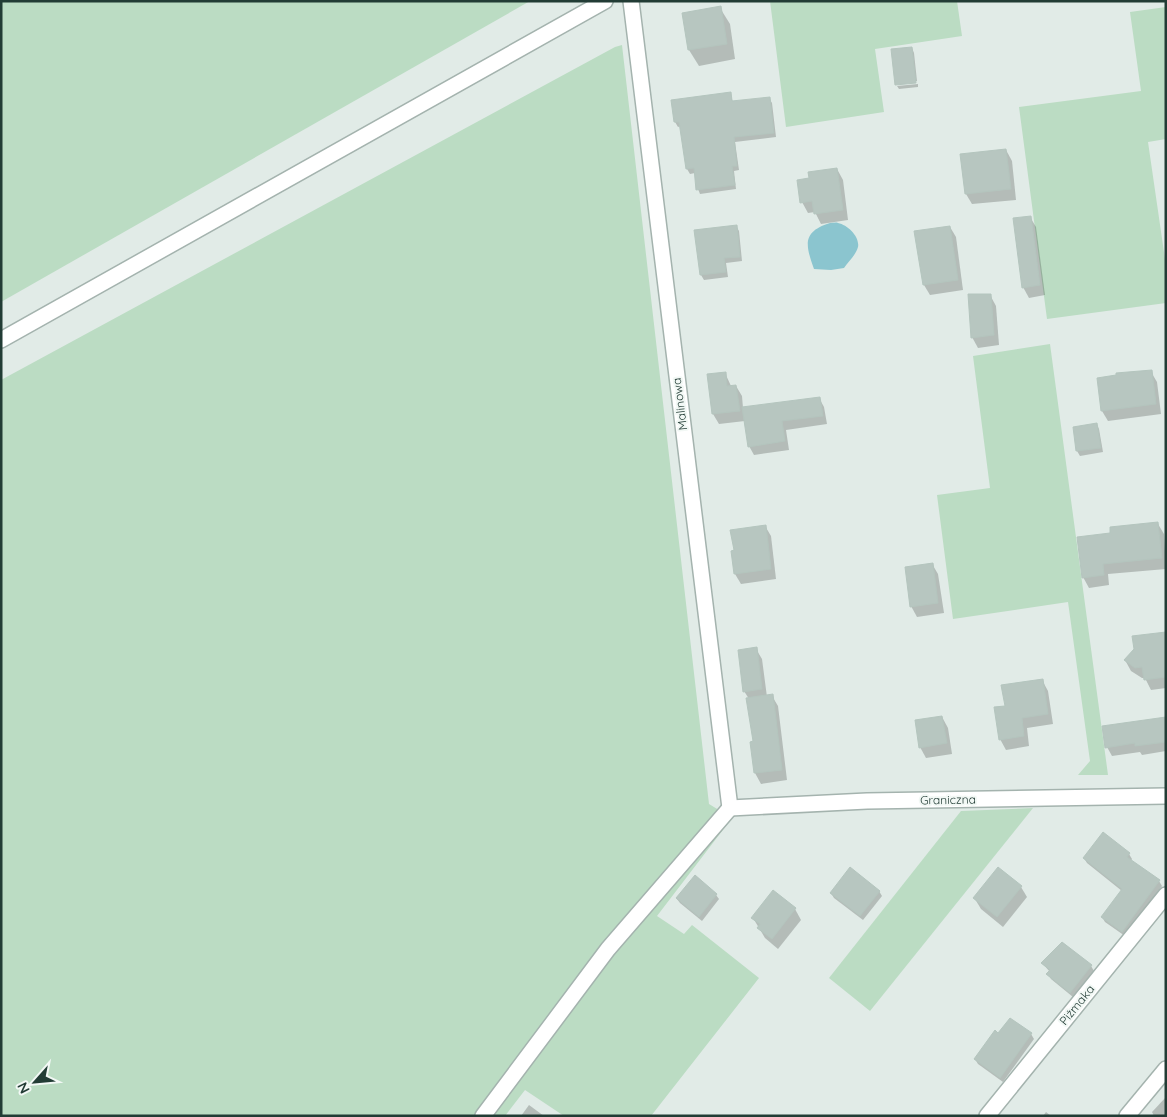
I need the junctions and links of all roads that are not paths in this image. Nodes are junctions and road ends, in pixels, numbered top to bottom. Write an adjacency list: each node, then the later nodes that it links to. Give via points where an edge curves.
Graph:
1 (604, 1): 3 (street)
2 (631, 1): 5 (street, Malinowa)
3 (1, 340)
4 (1166, 796): 5 (street, Graniczna, via 867,801)
5 (730, 808): 8 (street, via 608,949)
6 (1166, 895): 9 (street, Piżmaka)
7 (1166, 1069): 10 (street)
8 (483, 1116)
9 (987, 1116)
10 (1127, 1116)

